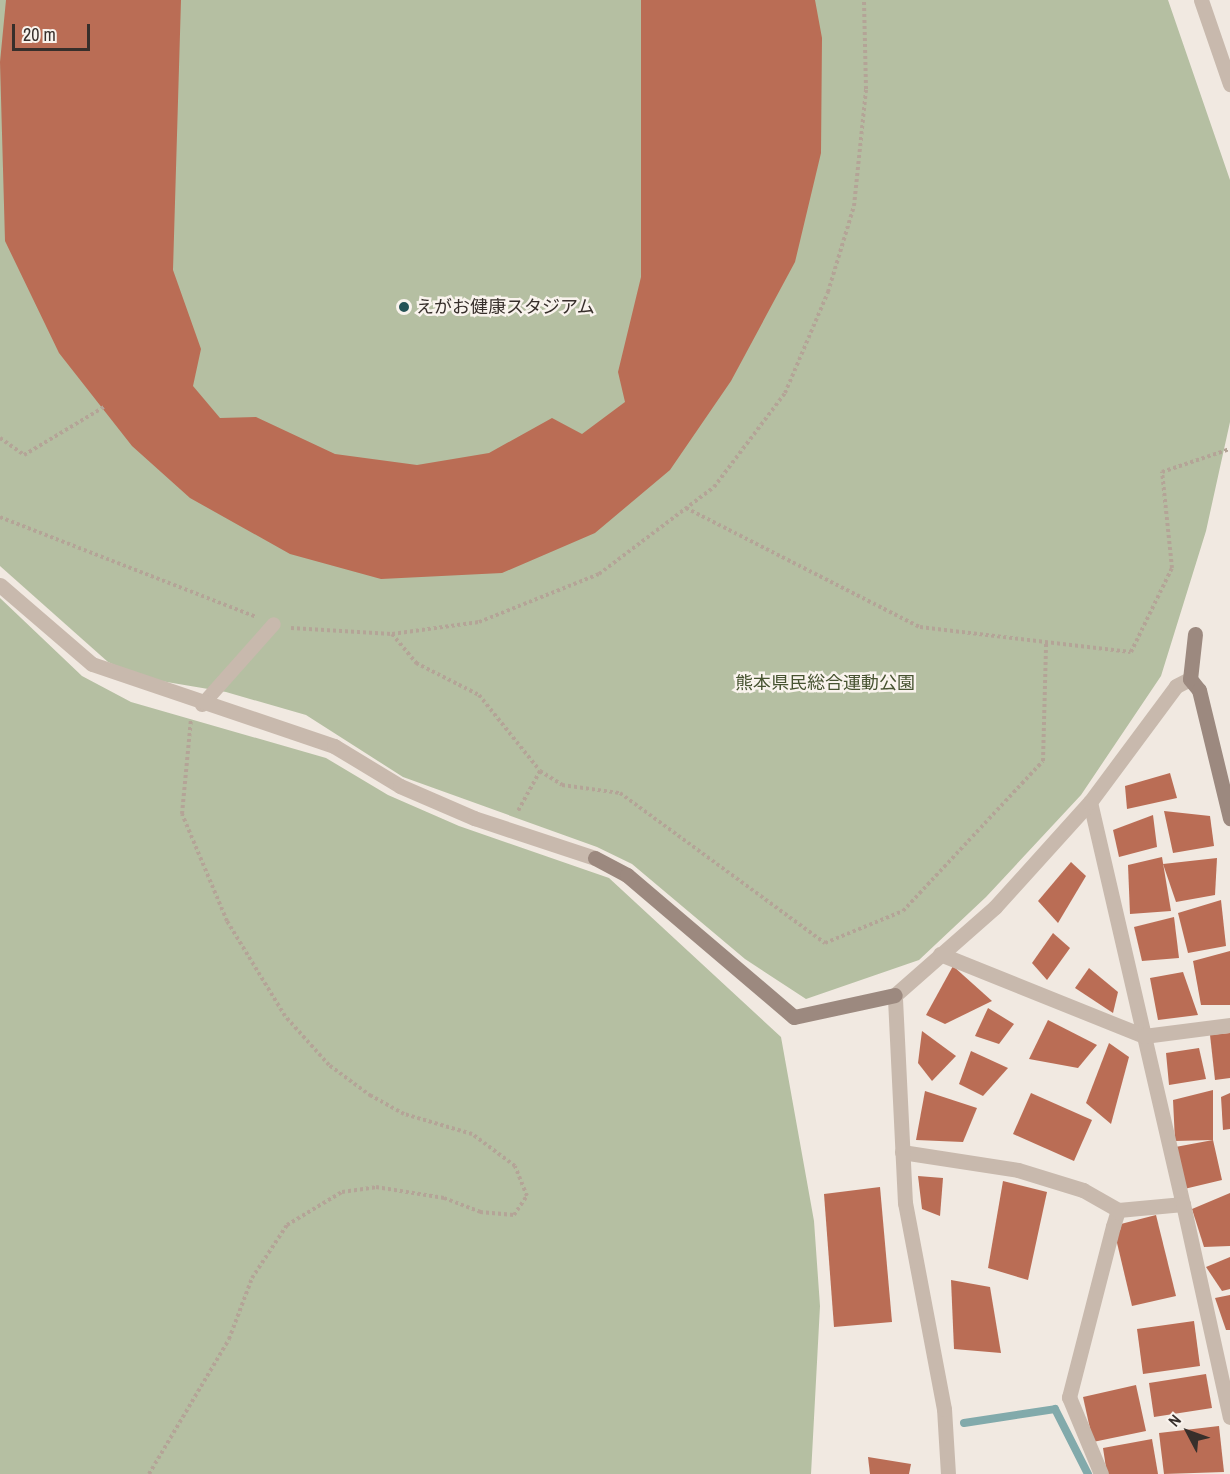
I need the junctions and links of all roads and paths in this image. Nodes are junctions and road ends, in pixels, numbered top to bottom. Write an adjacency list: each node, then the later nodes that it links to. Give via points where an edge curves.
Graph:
1 (864, 0): 7 (path, via 866,89 854,206 828,292 785,393 714,487)
2 (1203, 0): 3 (street)
3 (1230, 84)
4 (104, 407): 5 (path, via 24,455)
5 (0, 438)
6 (1230, 449): 13 (path, via 1162,472 1172,568 1131,652)
7 (686, 508): 11 (path, via 599,574 479,622); 13 (path, via 920,627)
8 (0, 517): 10 (path)
9 (0, 585): 15 (street, via 92,664)
10 (274, 624): 11 (path, via 303,631); 15 (lane)
11 (392, 634): 17 (path, via 416,663 479,695)
12 (1195, 634): 14 (street)
13 (1046, 644): 17 (path, via 1043,761 903,911 825,943 620,793 561,785)
14 (1190, 680): 18 (street, via 1176,686); 19 (street, via 1199,690)
15 (202, 705): 20 (street, via 334,746 400,786)
16 (191, 716): 29 (path, via 182,814 227,921 285,1016 329,1065 371,1096 404,1114 472,1134 515,1166 527,1196 514,1215 480,1212 444,1198 376,1187 342,1192 287,1225 252,1278 230,1339)
17 (540, 771): 20 (path)
18 (1090, 802): 21 (street, via 994,906); 24 (street)
19 (1230, 818)
20 (508, 830): 22 (street, via 595,858 627,874 794,1017)
21 (940, 954): 22 (street); 24 (street)
22 (895, 995): 25 (street)
23 (1230, 1025): 24 (street)
24 (1144, 1036): 26 (street)
25 (902, 1152): 27 (street, via 1018,1170 1083,1190); 30 (street, via 905,1203 944,1409)
26 (1183, 1204): 27 (street); 28 (street)
27 (1118, 1210): 31 (street, via 1069,1397)
28 (1230, 1417)
29 (149, 1474)
30 (948, 1474)
31 (1101, 1474)

